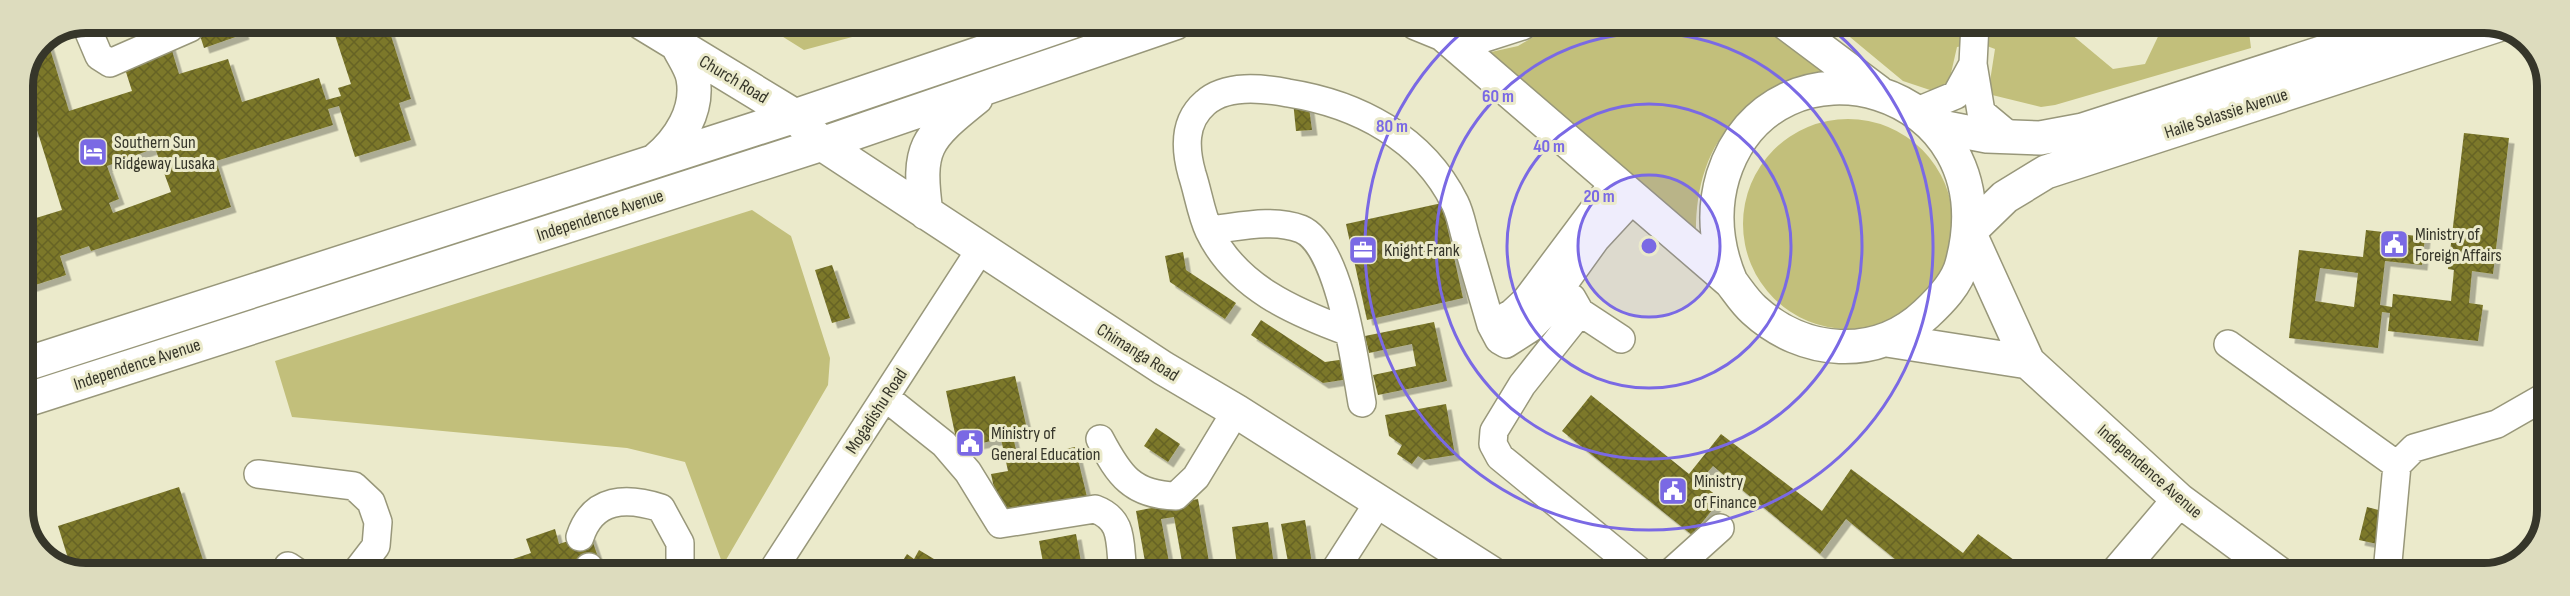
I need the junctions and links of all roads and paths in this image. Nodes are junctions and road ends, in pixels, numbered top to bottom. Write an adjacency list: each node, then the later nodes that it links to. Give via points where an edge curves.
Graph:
1 (89, 33): 2 (street, via 99,56 110,63)
2 (179, 33)
3 (659, 33): 13 (main road, Church Road)
4 (1040, 33): 17 (main road, Independence Avenue)
5 (1146, 33): 15 (main road, Independence Avenue)
6 (1435, 33): 22 (main road)
7 (1459, 33): 8 (main road)
8 (1490, 33)
9 (1799, 33): 16 (main road)
10 (1975, 33): 14 (street)
11 (2412, 33): 12 (main road, Haile Selassie Avenue)
12 (2390, 35): 19 (main road, Haile Selassie Avenue, via 2083,130 2040,138); 25 (main road, Haile Selassie Avenue, via 2046,172 2005,197)
13 (677, 44): 17 (main road, Church Road); 21 (main road, via 693,78 693,103 685,126)
14 (1973, 64): 18 (street, via 1956,95); 19 (street, via 1981,112)
15 (991, 86): 20 (main road, Independence Avenue); 23 (main road, via 942,126 927,147 921,175)
16 (1878, 92): 18 (main road, via 1898,100); 28 (main road, via 1849,87 1819,89 1790,99 1765,114 1743,136 1728,162 1716,222 1719,254)
17 (795, 116): 20 (main road, Chimanga Road); 21 (main road, Independence Avenue)
18 (1925, 119): 19 (main road, Haile Selassie Avenue, via 1988,136); 25 (main road, via 1953,151 1965,176)
19 (2011, 137)
20 (822, 144): 23 (main road, Chimanga Road); 37 (main road, Independence Avenue)
21 (654, 162): 34 (main road, Independence Avenue)
22 (1624, 190): 27 (street, via 1596,239); 28 (main road)
23 (926, 213): 26 (main road, Chimanga Road)
24 (1209, 230): 27 (street, via 1186,146 1188,130 1206,101 1226,92 1251,88 1317,98 1394,131 1421,153 1456,205 1497,334 1512,313); 30 (street, via 1232,267 1258,288 1286,306); 30 (street, via 1281,224 1312,235 1327,261)
25 (1969, 232): 32 (main road, via 1962,267 1944,297 1918,322); 35 (main road, Independence Avenue)
26 (980, 250): 36 (street, Mogadishu Road); 40 (main road, Chimanga Road)
27 (1561, 269): 29 (street)
28 (1731, 282): 32 (main road, via 1753,310 1782,331 1816,345 1852,348)
29 (1580, 312): 31 (street); 54 (street, via 1522,385 1494,431 1493,444 1500,457)
30 (1349, 332): 39 (street)
31 (1621, 339)
32 (1887, 340): 35 (main road)
33 (2228, 344): 42 (street)
34 (33, 362)
35 (2028, 362): 44 (main road, Independence Avenue)
36 (885, 397): 50 (street, Mogadishu Road); 51 (street, via 944,444 968,472 1000,524 1095,509 1108,514 1116,523)
37 (33, 398)
38 (2537, 401): 42 (street, via 2498,424 2414,448)
39 (1362, 403)
40 (1236, 411): 41 (street, via 1196,477 1176,496 1153,495 1117,472); 45 (main road, Chimanga Road)
41 (1100, 439)
42 (2397, 465): 58 (street)
43 (258, 474): 48 (street, via 354,486 371,502 378,522 376,546)
44 (2179, 500): 56 (main road); 57 (main road, Independence Avenue)
45 (1378, 503): 52 (street); 53 (main road, Chimanga Road)
46 (1720, 528): 55 (street)
47 (580, 537): 49 (street, via 585,523 607,503 639,501 661,508 680,543)
48 (363, 563)
49 (680, 563)
50 (777, 563)
51 (1122, 563)
52 (1339, 563)
53 (1475, 563)
54 (1630, 563)
55 (1681, 563)
56 (2125, 563)
57 (2264, 563)
58 (2388, 563)

